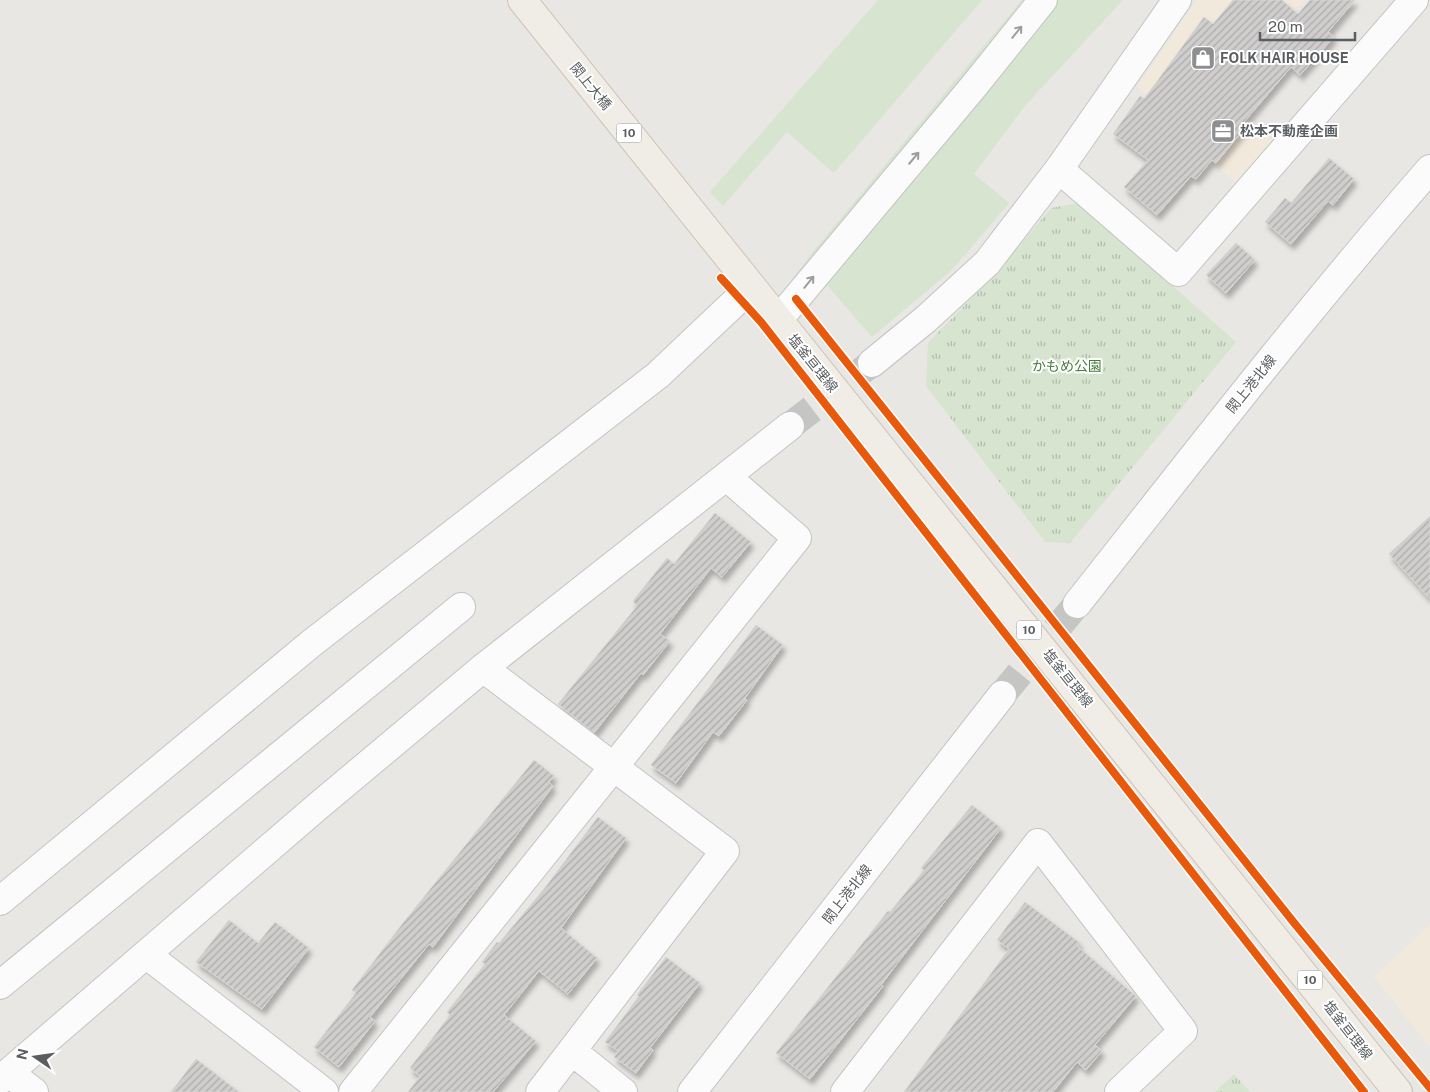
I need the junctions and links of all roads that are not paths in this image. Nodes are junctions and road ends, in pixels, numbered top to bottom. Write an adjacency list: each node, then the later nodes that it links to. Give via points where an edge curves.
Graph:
1 (522, 0): 7 (main road, 閖上大橋 / 10)
2 (1043, 0): 8 (street, one-way to 2)
3 (1177, 0): 5 (street)
4 (1414, 0): 5 (street, via 1178,272)
5 (1059, 168): 9 (street, via 987,263)
6 (1430, 169): 12 (street, 閖上港北線, via 1294,331)
7 (743, 277): 8 (main road, 塩釜亘理線 / 10); 17 (street, via 658,376 313,642)
8 (778, 320): 30 (main road, 塩釜亘理線 / 10)
9 (872, 363)
10 (790, 426): 11 (street)
11 (727, 476): 14 (street); 16 (street, via 796,538)
12 (1077, 604)
13 (461, 607): 19 (street)
14 (484, 668): 16 (street); 18 (street, via 317,806)
15 (1002, 695): 27 (street, 閖上港北線)
16 (613, 767): 20 (street, via 725,851); 24 (street)
17 (0, 901)
18 (147, 955): 21 (street); 23 (street)
19 (0, 985)
20 (572, 1051): 25 (street); 26 (street)
21 (4, 1076): 22 (street)
22 (34, 1092)
23 (324, 1092)
24 (353, 1092)
25 (540, 1092)
26 (623, 1092)
27 (692, 1092)
28 (845, 1092): 29 (street, via 1038,843 1183,1031)
29 (1119, 1092)
30 (1398, 1092)

